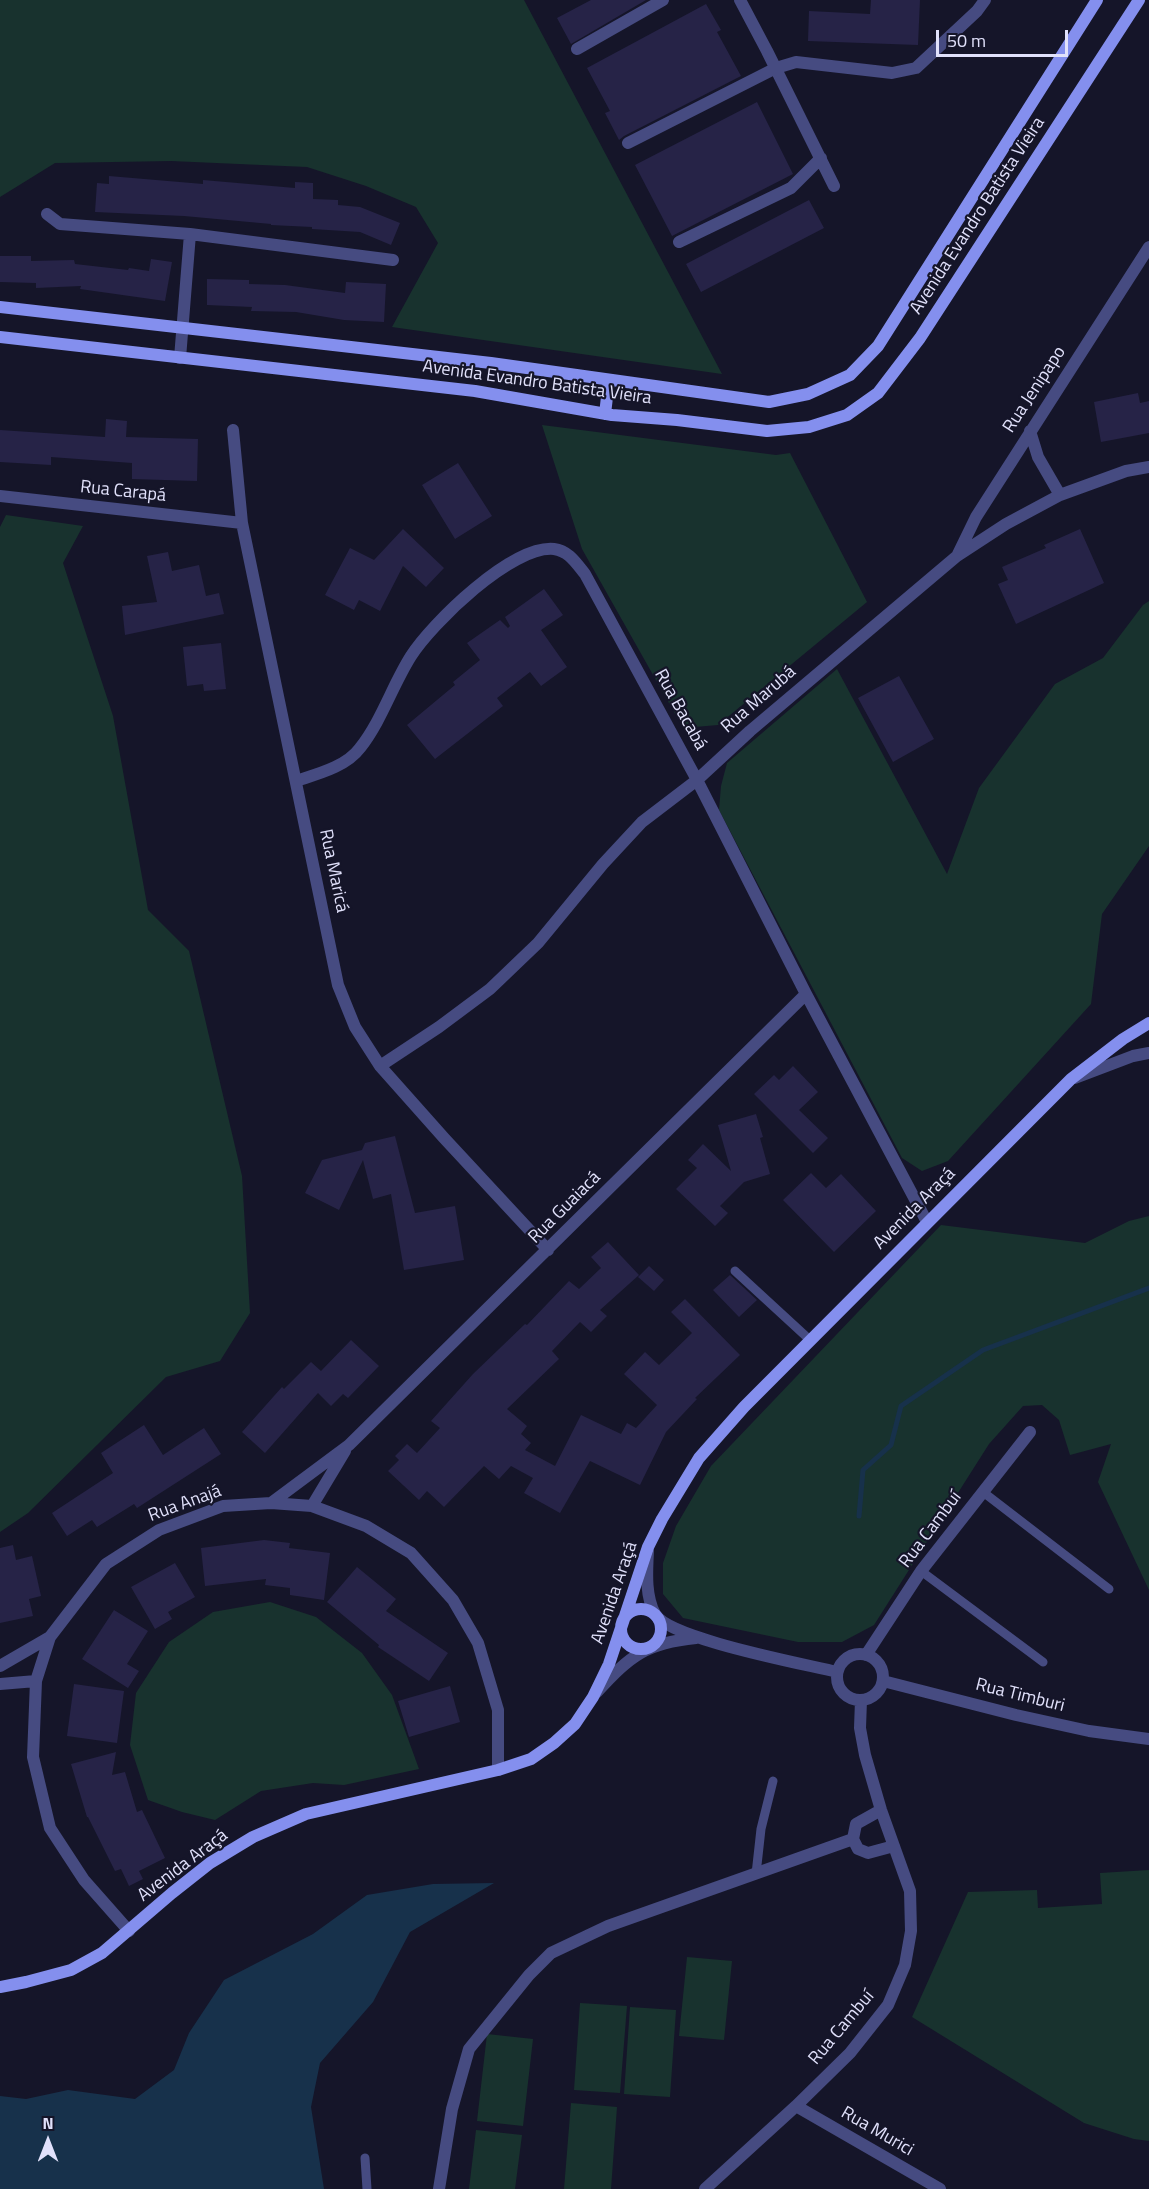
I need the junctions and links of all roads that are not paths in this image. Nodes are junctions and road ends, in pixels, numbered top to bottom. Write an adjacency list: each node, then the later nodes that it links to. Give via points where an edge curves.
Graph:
1 (663, 0): 6 (street)
2 (740, 0): 7 (street)
3 (985, 0): 7 (street, via 916,68 892,73 796,62)
4 (1097, 0): 20 (main road, Avenida Evandro Batista Vieira, via 878,346 850,375 808,394 769,402)
5 (1139, 0): 21 (main road, Avenida Evandro Batista Vieira, via 920,338 878,393 847,415 809,427 767,431)
6 (577, 49)
7 (776, 68): 8 (street); 9 (street)
8 (628, 143)
9 (821, 158): 10 (street); 13 (street, via 791,188)
10 (834, 186)
11 (47, 214): 12 (street, via 60,224)
12 (190, 234): 15 (street); 17 (street)
13 (679, 242)
14 (1149, 247): 23 (street, Rua Jenipapo)
15 (393, 260)
16 (0, 307): 17 (main road, Avenida Evandro Batista Vieira)
17 (183, 328): 19 (street); 20 (main road, Avenida Evandro Batista Vieira)
18 (0, 337): 19 (main road, Avenida Evandro Batista Vieira)
19 (180, 358): 21 (main road, Avenida Evandro Batista Vieira, via 475,391)
20 (609, 380): 21 (main road)
21 (605, 414)
22 (233, 430): 27 (street, Rua Maricá)
23 (1030, 431): 25 (street, via 1038,457); 28 (street, Rua Jenipapo, via 976,517)
24 (1149, 467): 25 (street, Rua Marubá, via 1126,471)
25 (1060, 495): 28 (street, Rua Marubá)
26 (0, 496): 27 (street, Rua Carapá)
27 (242, 523): 30 (street, Rua Maricá)
28 (957, 556): 29 (street, Rua Marubá, via 750,730)
29 (697, 780): 30 (street, Rua Bacabá, via 585,574 570,555 554,549 531,553 494,573 453,608 412,655 359,750 334,768); 31 (street, Rua Bacabá); 34 (street, Rua Marubá, via 642,822 538,944 490,989)
30 (296, 781): 34 (street, Rua Maricá, via 338,985 356,1027)
31 (806, 994): 36 (street, Rua Bacabá); 37 (street, Rua Guaiacá)
32 (1149, 1023): 35 (main road, Avenida Araçá)
33 (1149, 1053): 35 (street)
34 (380, 1066): 37 (street, Rua Maricá)
35 (1071, 1079): 36 (main road, Avenida Araçá)
36 (927, 1222): 39 (main road, Avenida Araçá)
37 (548, 1250): 41 (street, Rua Guaiacá)
38 (735, 1272): 39 (lane)
39 (810, 1340): 45 (main road, Avenida Araçá, via 699,1458)
40 (1030, 1432): 42 (street, Rua Cambuí)
41 (349, 1445): 43 (street, Rua Guaiacá); 44 (street, Rua Guaiacá)
42 (983, 1492): 46 (street, Rua Cambuí); 47 (lane)
43 (270, 1503): 44 (street, Rua Anajá); 50 (street, Rua Anajá, via 223,1506 159,1530 106,1564)
44 (312, 1506): 63 (street, Rua Anajá, via 366,1526 411,1553 453,1600 478,1643 498,1710)
45 (648, 1547): 48 (street, via 649,1593); 49 (main road, Avenida Araçá)
46 (921, 1571): 53 (street, Rua Cambuí); 54 (lane)
47 (1109, 1589)
48 (656, 1616): 49 (main road, via 637,1610); 51 (street); 52 (main road, via 660,1634)
49 (622, 1622): 52 (main road, via 624,1640 635,1648); 60 (main road, Avenida Araçá, via 609,1664)
50 (50, 1637): 55 (street); 57 (street, Rua Anajá)
51 (698, 1638): 52 (street); 56 (street)
52 (646, 1648): 60 (street, via 615,1672)
53 (866, 1655): 56 (street, via 852,1656); 58 (street, via 881,1668)
54 (1043, 1662)
55 (0, 1666)
56 (837, 1672): 61 (street, via 842,1692)
57 (36, 1681): 59 (street); 69 (street, Rua Anajá, via 33,1757 50,1828 84,1880)
58 (883, 1681): 61 (street, via 876,1694); 62 (street, Rua Timburi, via 1089,1731)
59 (0, 1684)
60 (593, 1697): 63 (main road, Avenida Araçá, via 575,1724 554,1743 531,1759)
61 (861, 1700): 65 (street, via 860,1728)
62 (1149, 1739)
63 (498, 1770): 69 (main road, Avenida Araçá, via 306,1814 263,1832 210,1863)
64 (773, 1781): 68 (lane, via 761,1829)
65 (881, 1809): 66 (street, via 856,1824); 67 (street, Rua Cambuí)
66 (853, 1839): 67 (street, via 858,1849 868,1853); 68 (street)
67 (894, 1846): 71 (street, Rua Cambuí, via 910,1891 911,1931 904,1965 888,2005 850,2053)
68 (756, 1874): 74 (street, via 608,1926 551,1953 469,2049 452,2109)
69 (129, 1931): 70 (main road, Avenida Araçá, via 102,1953 71,1970)
70 (0, 1987)
71 (796, 2106): 75 (street, Rua Cambuí); 76 (street, Rua Murici)
72 (365, 2158): 73 (lane)
73 (367, 2189)
74 (439, 2189)
75 (705, 2189)
76 (940, 2189)

